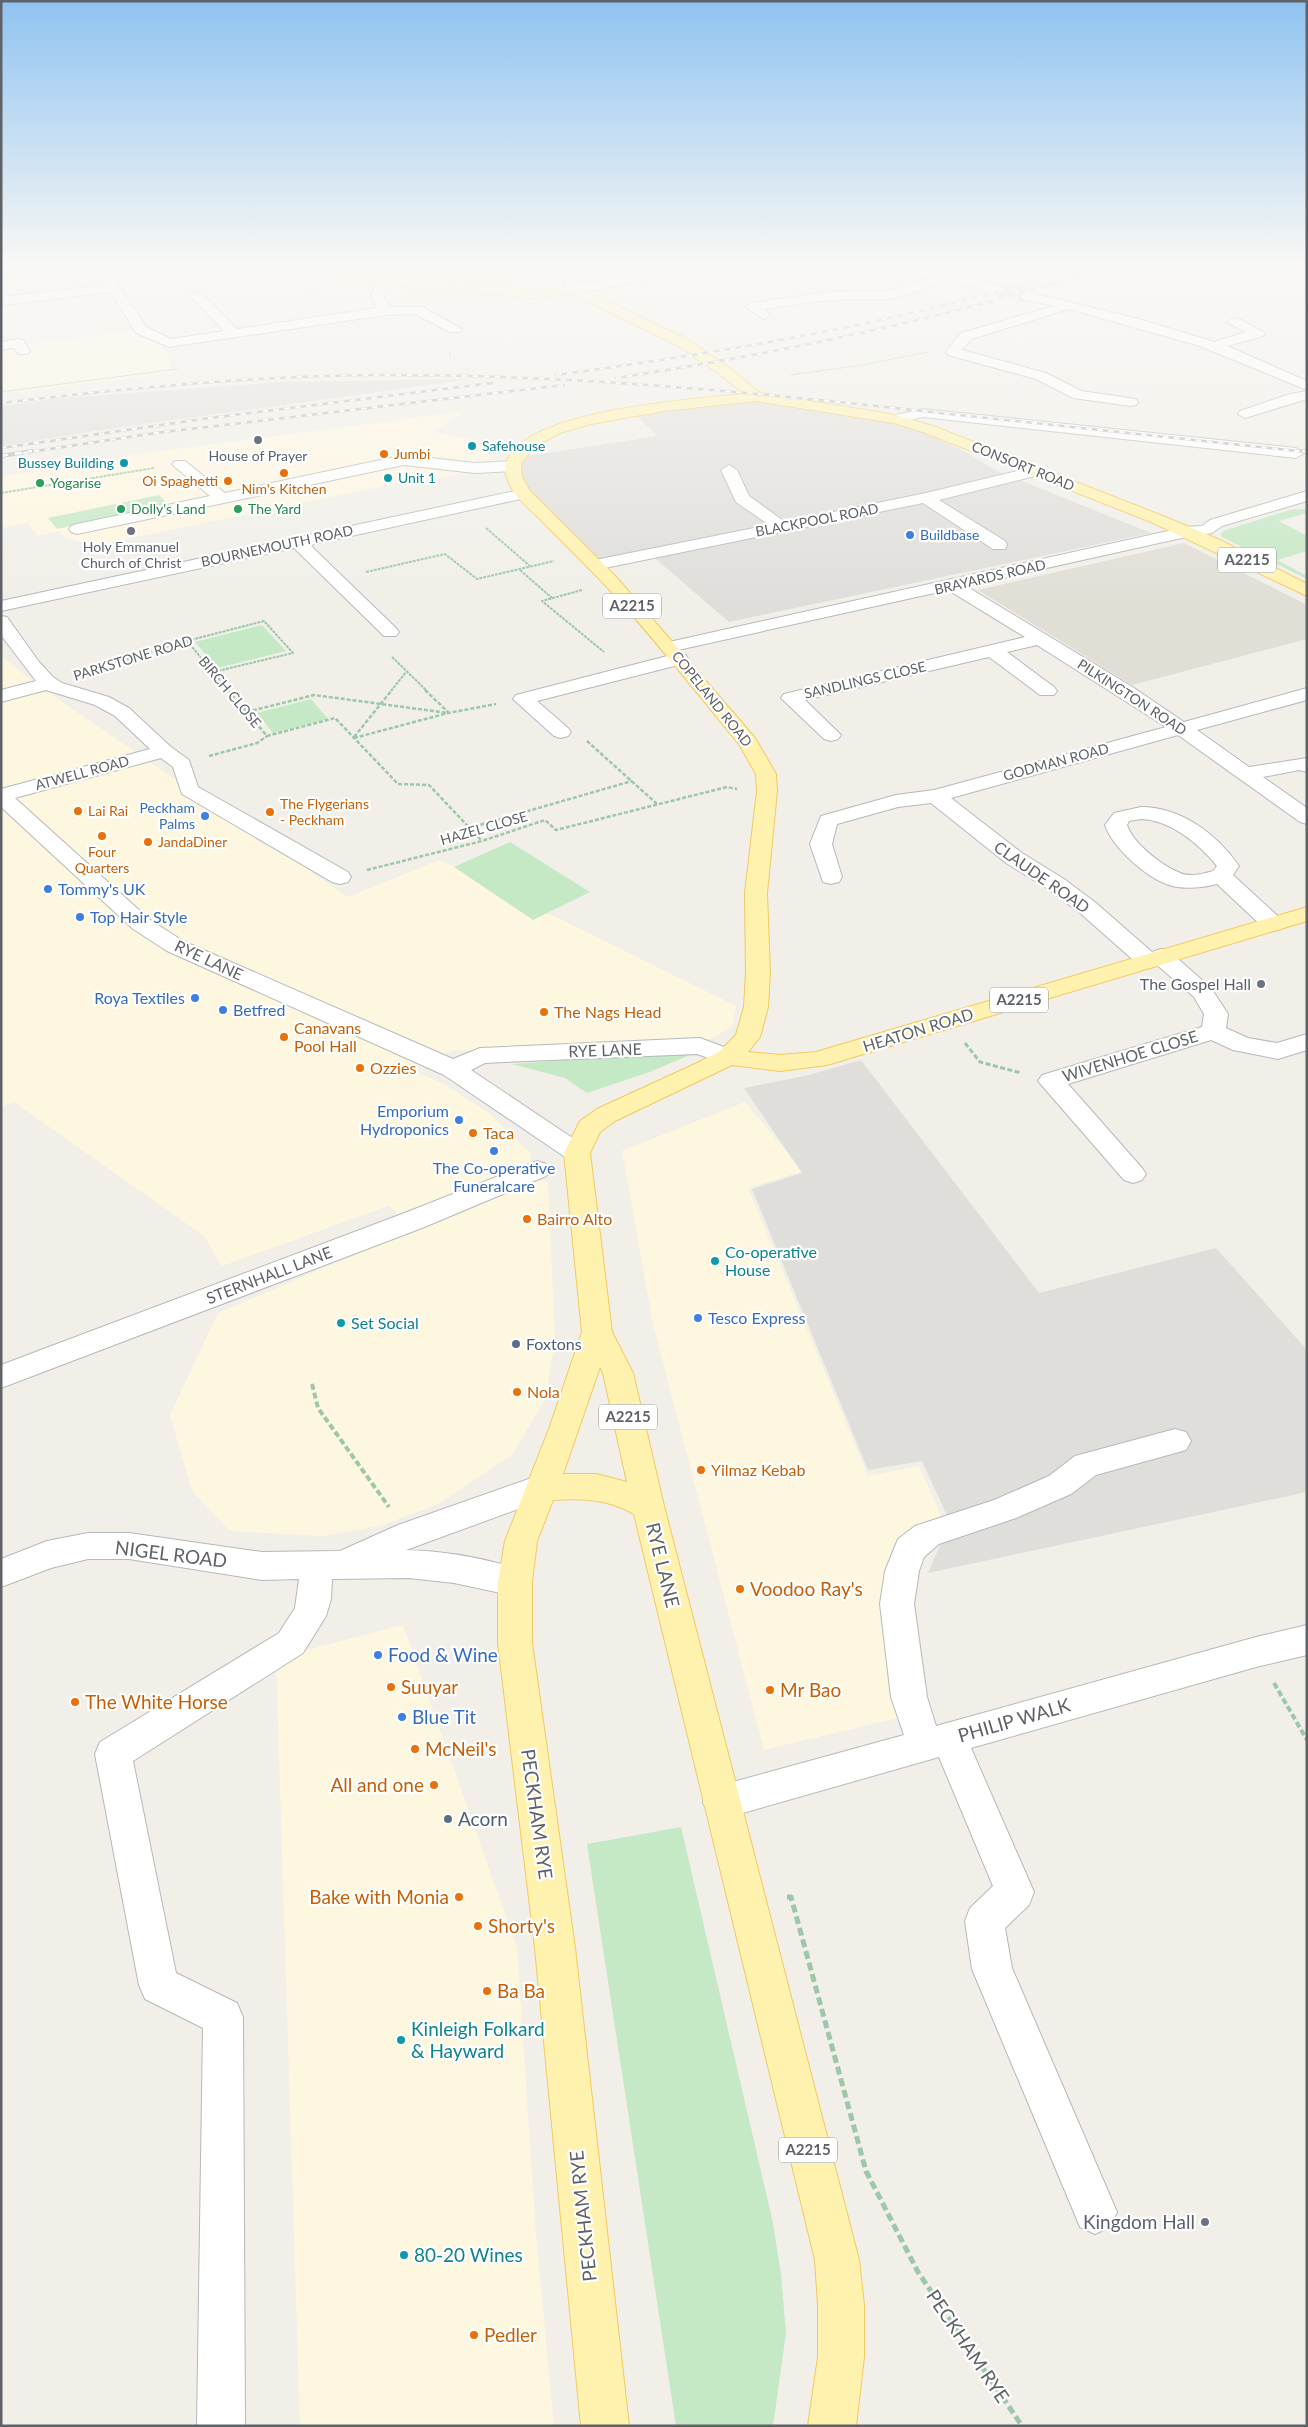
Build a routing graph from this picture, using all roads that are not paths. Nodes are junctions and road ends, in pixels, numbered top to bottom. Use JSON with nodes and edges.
{"nodes":[{"id":1,"x":728,"y":375,"type":"edge"},
{"id":2,"x":1038,"y":375,"type":"edge"},
{"id":3,"x":1287,"y":375,"type":"edge"},
{"id":4,"x":1307,"y":386,"type":"edge"},
{"id":5,"x":1307,"y":395,"type":"edge"},
{"id":6,"x":756,"y":397,"type":"junction"},
{"id":7,"x":1131,"y":402,"type":"dead end"},
{"id":8,"x":1245,"y":414,"type":"dead end"},
{"id":9,"x":896,"y":419,"type":"junction"},
{"id":10,"x":1296,"y":453,"type":"dead end"},
{"id":11,"x":180,"y":464,"type":"road end"},
{"id":12,"x":513,"y":466,"type":"junction"},
{"id":13,"x":729,"y":470,"type":"dead end"},
{"id":14,"x":1038,"y":472,"type":"junction"},
{"id":15,"x":524,"y":494,"type":"junction"},
{"id":16,"x":1307,"y":496,"type":"edge"},
{"id":17,"x":222,"y":498,"type":"junction"},
{"id":18,"x":926,"y":498,"type":"junction"},
{"id":19,"x":781,"y":526,"type":"junction"},
{"id":20,"x":77,"y":529,"type":"dead end"},
{"id":21,"x":1186,"y":532,"type":"junction"},
{"id":22,"x":297,"y":542,"type":"junction"},
{"id":23,"x":999,"y":545,"type":"dead end"},
{"id":24,"x":589,"y":560,"type":"junction"},
{"id":25,"x":952,"y":585,"type":"junction"},
{"id":26,"x":1307,"y":590,"type":"edge"},
{"id":27,"x":1,"y":606,"type":"edge"},
{"id":28,"x":1,"y":621,"type":"edge"},
{"id":29,"x":390,"y":632,"type":"dead end"},
{"id":30,"x":1040,"y":640,"type":"junction"},
{"id":31,"x":992,"y":651,"type":"junction"},
{"id":32,"x":674,"y":653,"type":"junction"},
{"id":33,"x":49,"y":683,"type":"junction"},
{"id":34,"x":1047,"y":691,"type":"dead end"},
{"id":35,"x":1307,"y":694,"type":"edge"},
{"id":36,"x":1,"y":696,"type":"edge"},
{"id":37,"x":1181,"y":728,"type":"junction"},
{"id":38,"x":561,"y":732,"type":"road end"},
{"id":39,"x":831,"y":735,"type":"dead end"},
{"id":40,"x":164,"y":751,"type":"junction"},
{"id":41,"x":1307,"y":766,"type":"edge"},
{"id":42,"x":1246,"y":774,"type":"junction"},
{"id":43,"x":1,"y":795,"type":"edge"},
{"id":44,"x":935,"y":796,"type":"junction"},
{"id":45,"x":1307,"y":818,"type":"edge"},
{"id":46,"x":1221,"y":876,"type":"junction"},
{"id":47,"x":340,"y":877,"type":"road end"},
{"id":48,"x":831,"y":877,"type":"dead end"},
{"id":49,"x":1307,"y":914,"type":"edge"},
{"id":50,"x":1273,"y":924,"type":"junction"},
{"id":51,"x":1154,"y":958,"type":"junction"},
{"id":52,"x":1213,"y":1031,"type":"junction"},
{"id":53,"x":1307,"y":1042,"type":"edge"},
{"id":54,"x":728,"y":1057,"type":"junction"},
{"id":55,"x":453,"y":1069,"type":"junction"},
{"id":56,"x":577,"y":1154,"type":"junction"},
{"id":57,"x":537,"y":1170,"type":"dead end"},
{"id":58,"x":1133,"y":1174,"type":"dead end"},
{"id":59,"x":597,"y":1332,"type":"junction"},
{"id":60,"x":1,"y":1377,"type":"edge"},
{"id":61,"x":1174,"y":1441,"type":"dead end"},
{"id":62,"x":540,"y":1488,"type":"junction"},
{"id":63,"x":648,"y":1506,"type":"junction"},
{"id":64,"x":330,"y":1565,"type":"junction"},
{"id":65,"x":1,"y":1573,"type":"edge"},
{"id":66,"x":515,"y":1582,"type":"junction"},
{"id":67,"x":1307,"y":1640,"type":"edge"},
{"id":68,"x":937,"y":1742,"type":"junction"},
{"id":69,"x":722,"y":1802,"type":"junction"},
{"id":70,"x":1095,"y":2212,"type":"dead end"},
{"id":71,"x":221,"y":2426,"type":"edge"},
{"id":72,"x":605,"y":2426,"type":"edge"},
{"id":73,"x":832,"y":2426,"type":"edge"}],
"edges":[{"from":1,"to":6,"type":"main road","name":"CONSORT ROAD","number":"A2215"},
{"from":2,"to":7,"type":"street"},
{"from":3,"to":4,"type":"street"},
{"from":5,"to":8,"type":"street"},
{"from":6,"to":9,"type":"main road","name":"CONSORT ROAD","number":"A2215"},
{"from":6,"to":12,"type":"main road","number":"A2215"},
{"from":9,"to":10,"type":"street"},
{"from":9,"to":14,"type":"main road","name":"CONSORT ROAD","number":"A2215"},
{"from":11,"to":17,"type":"street"},
{"from":12,"to":15,"type":"main road","name":"COPELAND ROAD","number":"A2215"},
{"from":12,"to":17,"type":"street"},
{"from":13,"to":19,"type":"street"},
{"from":14,"to":18,"type":"street","name":"BLACKPOOL ROAD"},
{"from":14,"to":21,"type":"main road","name":"CONSORT ROAD","number":"A2215"},
{"from":15,"to":22,"type":"street","name":"BOURNEMOUTH ROAD"},
{"from":15,"to":24,"type":"main road","name":"COPELAND ROAD","number":"A2215"},
{"from":16,"to":21,"type":"street","name":"BRAYARDS ROAD"},
{"from":17,"to":20,"type":"street"},
{"from":18,"to":19,"type":"street","name":"BLACKPOOL ROAD"},
{"from":18,"to":23,"type":"street"},
{"from":19,"to":24,"type":"street","name":"BLACKPOOL ROAD"},
{"from":21,"to":25,"type":"street","name":"BRAYARDS ROAD"},
{"from":21,"to":26,"type":"main road","name":"CONSORT ROAD","number":"A2215"},
{"from":22,"to":27,"type":"street","name":"BOURNEMOUTH ROAD"},
{"from":22,"to":29,"type":"street"},
{"from":24,"to":32,"type":"main road","name":"COPELAND ROAD","number":"A2215"},
{"from":25,"to":30,"type":"street","name":"PILKINGTON ROAD"},
{"from":25,"to":32,"type":"street","name":"BRAYARDS ROAD"},
{"from":28,"to":33,"type":"street"},
{"from":30,"to":31,"type":"street","name":"SANDLINGS CLOSE"},
{"from":30,"to":37,"type":"street","name":"PILKINGTON ROAD"},
{"from":31,"to":34,"type":"street"},
{"from":31,"to":39,"type":"street","name":"SANDLINGS CLOSE"},
{"from":32,"to":38,"type":"street"},
{"from":32,"to":54,"type":"main road","name":"COPELAND ROAD","number":"A2215"},
{"from":33,"to":36,"type":"street"},
{"from":33,"to":40,"type":"street"},
{"from":35,"to":37,"type":"street","name":"GODMAN ROAD"},
{"from":37,"to":42,"type":"street","name":"PILKINGTON ROAD"},
{"from":37,"to":44,"type":"street","name":"GODMAN ROAD"},
{"from":40,"to":43,"type":"street","name":"ATWELL ROAD"},
{"from":40,"to":47,"type":"street"},
{"from":41,"to":42,"type":"street"},
{"from":42,"to":45,"type":"street","name":"PILKINGTON ROAD"},
{"from":43,"to":55,"type":"street","name":"RYE LANE"},
{"from":44,"to":48,"type":"street","name":"GODMAN ROAD"},
{"from":44,"to":51,"type":"street","name":"CLAUDE ROAD"},
{"from":46,"to":46,"type":"street"},
{"from":46,"to":50,"type":"street"},
{"from":49,"to":50,"type":"main road","name":"HEATON ROAD","number":"A2215"},
{"from":50,"to":51,"type":"main road","name":"HEATON ROAD","number":"A2215"},
{"from":51,"to":52,"type":"street","name":"WIVENHOE CLOSE"},
{"from":51,"to":54,"type":"main road","name":"HEATON ROAD","number":"A2215"},
{"from":52,"to":53,"type":"street","name":"WIVENHOE CLOSE"},
{"from":52,"to":58,"type":"street","name":"WIVENHOE CLOSE"},
{"from":54,"to":55,"type":"street","name":"RYE LANE"},
{"from":54,"to":56,"type":"main road","name":"COPELAND ROAD","number":"A2215"},
{"from":55,"to":56,"type":"street","name":"RYE LANE"},
{"from":56,"to":59,"type":"main road","name":"RYE LANE","number":"A2215"},
{"from":57,"to":60,"type":"street","name":"STERNHALL LANE"},
{"from":59,"to":62,"type":"main road","name":"RYE LANE","number":"A2215"},
{"from":59,"to":63,"type":"main road","name":"RYE LANE","number":"A2215"},
{"from":61,"to":68,"type":"street"},
{"from":62,"to":63,"type":"main road"},
{"from":62,"to":64,"type":"street"},
{"from":62,"to":66,"type":"main road","name":"RYE LANE","number":"A2215"},
{"from":63,"to":69,"type":"main road","name":"RYE LANE","number":"A2215"},
{"from":64,"to":65,"type":"street","name":"NIGEL ROAD"},
{"from":64,"to":66,"type":"street"},
{"from":64,"to":71,"type":"street"},
{"from":66,"to":72,"type":"main road","name":"PECKHAM RYE","number":"A2215"},
{"from":67,"to":68,"type":"street","name":"PHILIP WALK"},
{"from":68,"to":69,"type":"street","name":"PHILIP WALK"},
{"from":68,"to":70,"type":"street"},
{"from":69,"to":73,"type":"main road","number":"A2215"}]}
